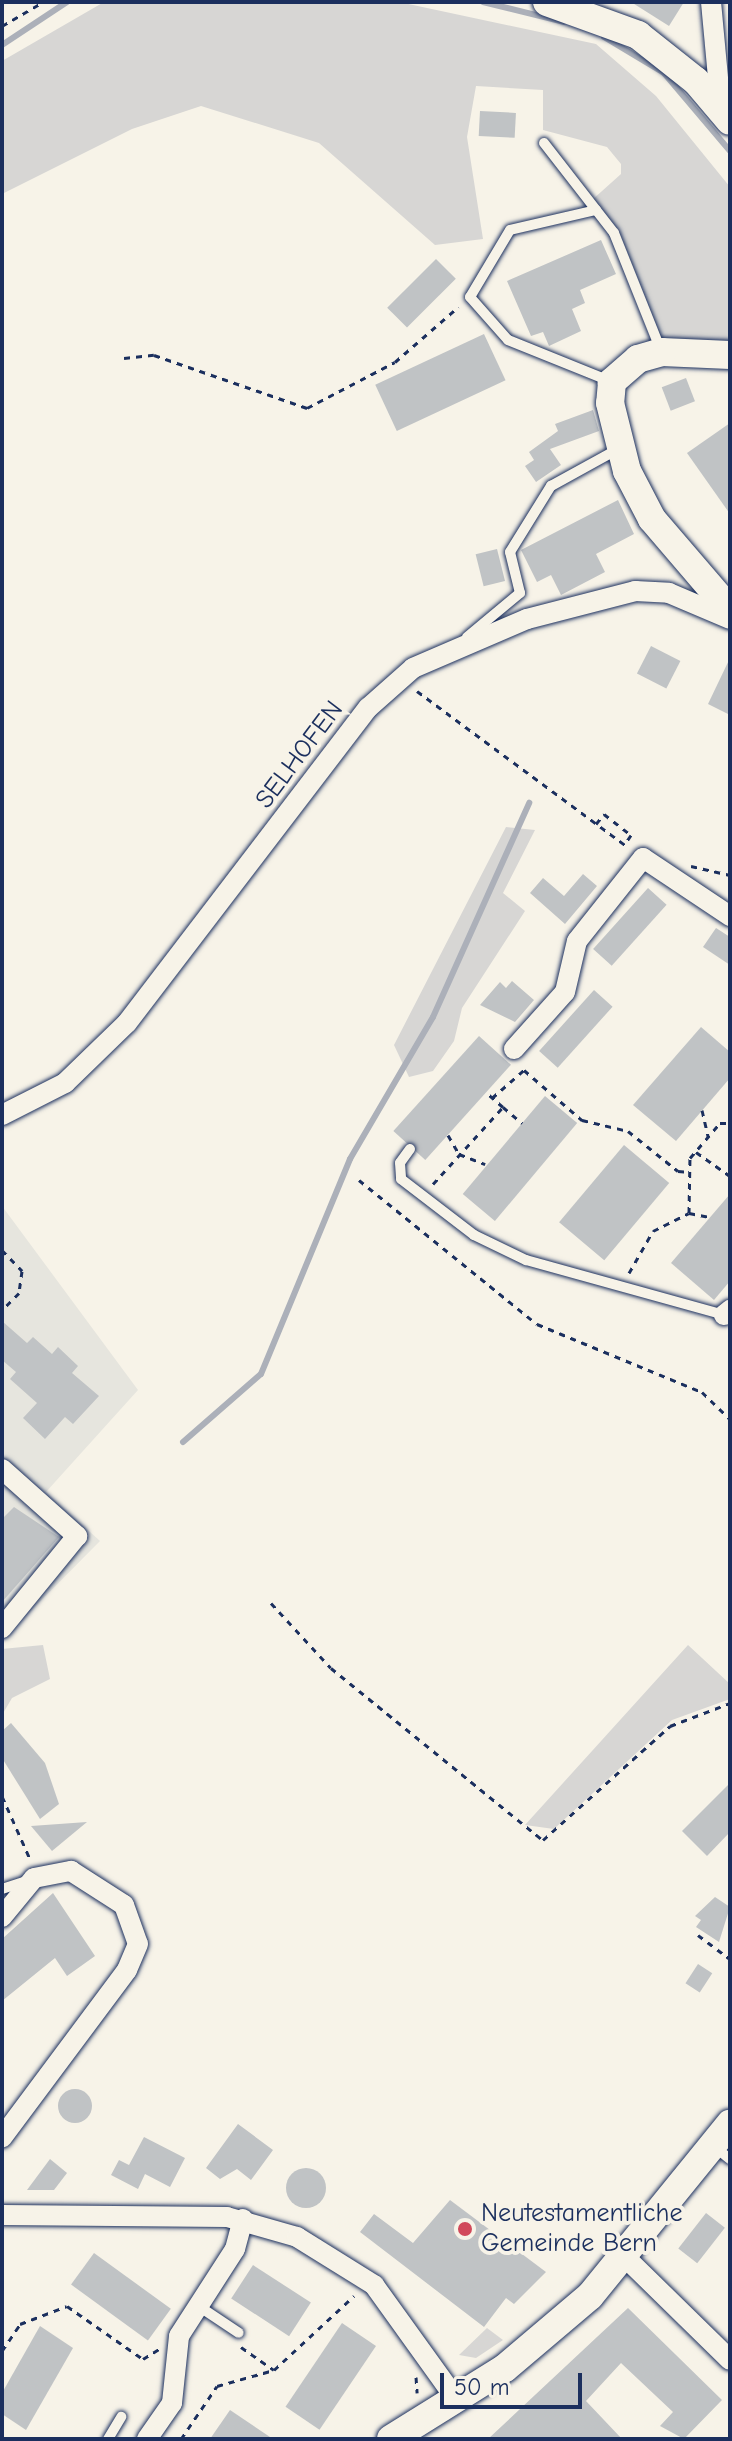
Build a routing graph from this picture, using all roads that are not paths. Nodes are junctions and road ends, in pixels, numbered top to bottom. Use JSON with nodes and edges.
{"nodes":[{"id":1,"x":547,"y":2,"type":"edge"},
{"id":2,"x":711,"y":2,"type":"edge"},
{"id":3,"x":726,"y":115,"type":"edge"},
{"id":4,"x":544,"y":143,"type":"dead end"},
{"id":5,"x":596,"y":210,"type":"junction"},
{"id":6,"x":662,"y":352,"type":"junction"},
{"id":7,"x":730,"y":355,"type":"edge"},
{"id":8,"x":612,"y":382,"type":"junction"},
{"id":9,"x":620,"y":448,"type":"junction"},
{"id":10,"x":730,"y":610,"type":"edge"},
{"id":11,"x":730,"y":619,"type":"edge"},
{"id":12,"x":459,"y":644,"type":"junction"},
{"id":13,"x":730,"y":916,"type":"edge"},
{"id":14,"x":514,"y":1049,"type":"dead end"},
{"id":15,"x":2,"y":1115,"type":"edge"},
{"id":16,"x":410,"y":1149,"type":"dead end"},
{"id":17,"x":727,"y":1313,"type":"edge"},
{"id":18,"x":2,"y":1469,"type":"edge"},
{"id":19,"x":2,"y":1628,"type":"edge"},
{"id":20,"x":33,"y":1879,"type":"junction"},
{"id":21,"x":2,"y":1889,"type":"edge"},
{"id":22,"x":2,"y":1917,"type":"edge"},
{"id":23,"x":2,"y":2138,"type":"edge"},
{"id":24,"x":725,"y":2143,"type":"edge"},
{"id":25,"x":2,"y":2215,"type":"edge"},
{"id":26,"x":243,"y":2219,"type":"junction"},
{"id":27,"x":627,"y":2259,"type":"junction"},
{"id":28,"x":197,"y":2305,"type":"junction"},
{"id":29,"x":239,"y":2333,"type":"dead end"},
{"id":30,"x":730,"y":2360,"type":"edge"},
{"id":31,"x":456,"y":2399,"type":"junction"},
{"id":32,"x":121,"y":2417,"type":"dead end"},
{"id":33,"x":407,"y":2429,"type":"edge"},
{"id":34,"x":108,"y":2439,"type":"edge"},
{"id":35,"x":147,"y":2439,"type":"edge"}],
"edges":[{"from":1,"to":3,"type":"street"},
{"from":2,"to":3,"type":"street"},
{"from":4,"to":5,"type":"lane"},
{"from":5,"to":6,"type":"lane"},
{"from":5,"to":8,"type":"lane"},
{"from":6,"to":7,"type":"street"},
{"from":6,"to":8,"type":"street"},
{"from":8,"to":9,"type":"street"},
{"from":9,"to":10,"type":"street"},
{"from":9,"to":12,"type":"lane"},
{"from":11,"to":12,"type":"street","name":"SELHOFEN"},
{"from":12,"to":15,"type":"street","name":"SELHOFEN"},
{"from":13,"to":14,"type":"street"},
{"from":16,"to":17,"type":"lane"},
{"from":18,"to":19,"type":"street"},
{"from":20,"to":21,"type":"lane"},
{"from":20,"to":22,"type":"street"},
{"from":20,"to":23,"type":"street"},
{"from":24,"to":27,"type":"street"},
{"from":25,"to":26,"type":"street"},
{"from":26,"to":28,"type":"street"},
{"from":26,"to":31,"type":"street"},
{"from":27,"to":30,"type":"street"},
{"from":27,"to":31,"type":"street"},
{"from":28,"to":29,"type":"lane"},
{"from":28,"to":35,"type":"street"},
{"from":31,"to":33,"type":"street"},
{"from":32,"to":34,"type":"lane"}]}
